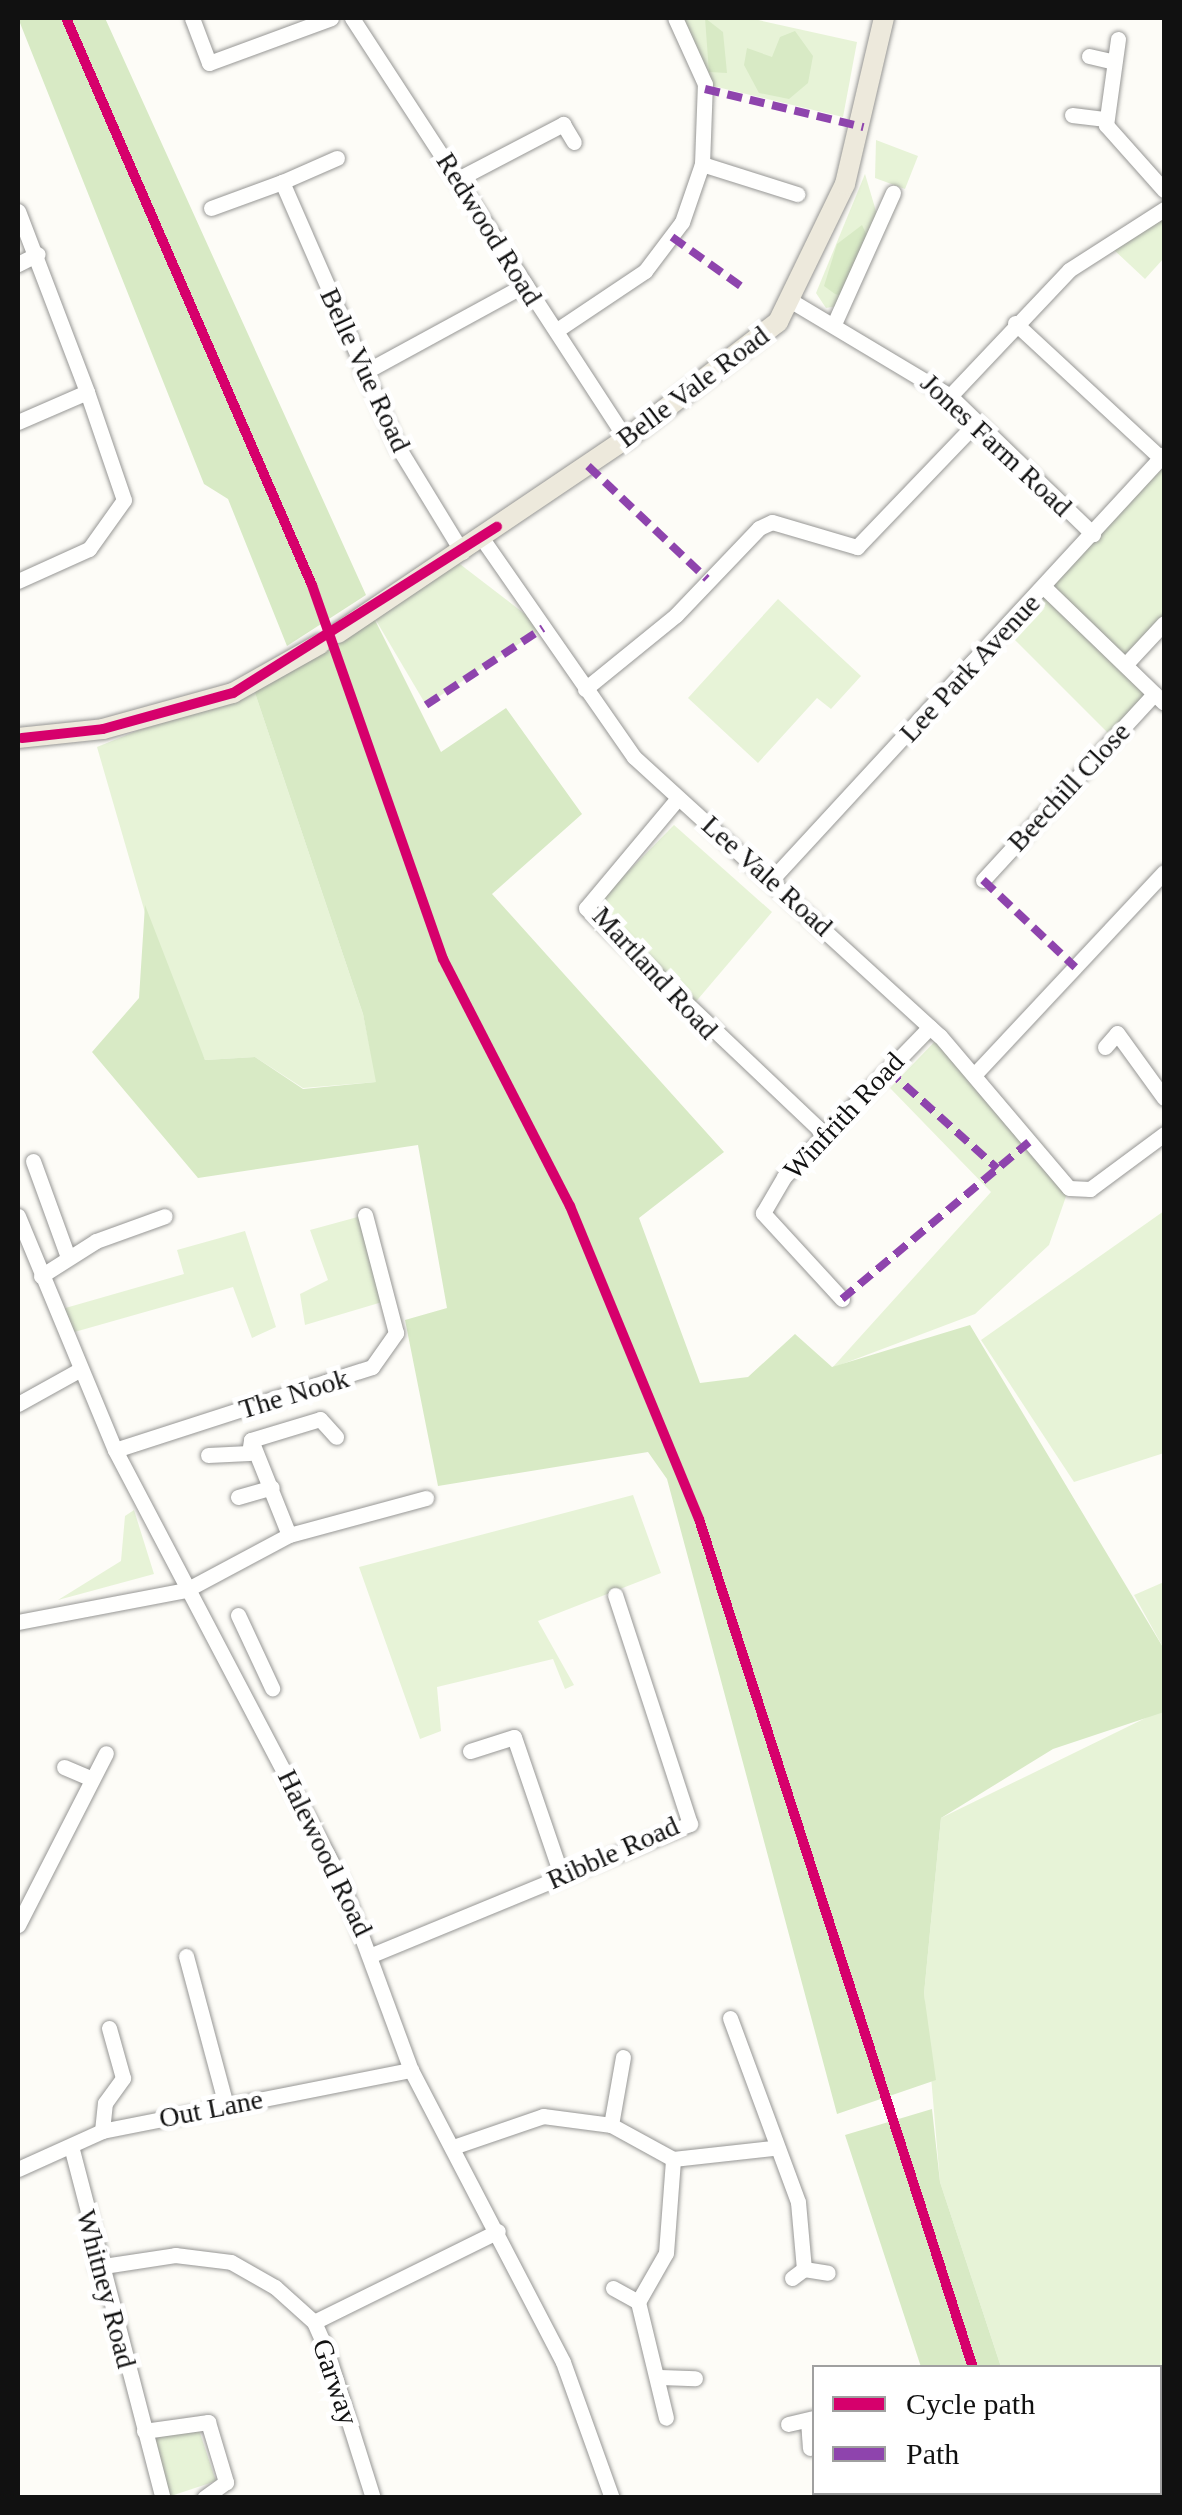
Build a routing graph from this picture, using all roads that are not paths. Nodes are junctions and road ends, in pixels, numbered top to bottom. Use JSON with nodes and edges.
{"nodes":[{"id":1,"x":192,"y":18,"type":"edge"},
{"id":2,"x":331,"y":18,"type":"edge"},
{"id":3,"x":352,"y":18,"type":"edge"},
{"id":4,"x":676,"y":18,"type":"edge"},
{"id":5,"x":884,"y":18,"type":"edge"},
{"id":6,"x":1118,"y":39,"type":"dead end"},
{"id":7,"x":1089,"y":56,"type":"dead end"},
{"id":8,"x":1114,"y":62,"type":"junction"},
{"id":9,"x":1072,"y":116,"type":"dead end"},
{"id":10,"x":1104,"y":119,"type":"junction"},
{"id":11,"x":574,"y":142,"type":"dead end"},
{"id":12,"x":337,"y":158,"type":"dead end"},
{"id":13,"x":702,"y":164,"type":"junction"},
{"id":14,"x":458,"y":179,"type":"junction"},
{"id":15,"x":282,"y":182,"type":"junction"},
{"id":16,"x":1164,"y":190,"type":"edge"},
{"id":17,"x":894,"y":193,"type":"dead end"},
{"id":18,"x":798,"y":194,"type":"dead end"},
{"id":19,"x":211,"y":208,"type":"dead end"},
{"id":20,"x":1164,"y":209,"type":"edge"},
{"id":21,"x":18,"y":211,"type":"edge"},
{"id":22,"x":38,"y":254,"type":"junction"},
{"id":23,"x":18,"y":264,"type":"edge"},
{"id":24,"x":521,"y":287,"type":"junction"},
{"id":25,"x":792,"y":302,"type":"junction"},
{"id":26,"x":1016,"y":323,"type":"junction"},
{"id":27,"x":834,"y":324,"type":"junction"},
{"id":28,"x":557,"y":330,"type":"junction"},
{"id":29,"x":363,"y":373,"type":"junction"},
{"id":30,"x":87,"y":392,"type":"junction"},
{"id":31,"x":950,"y":396,"type":"junction"},
{"id":32,"x":18,"y":422,"type":"edge"},
{"id":33,"x":974,"y":425,"type":"junction"},
{"id":34,"x":626,"y":439,"type":"junction"},
{"id":35,"x":1163,"y":456,"type":"edge"},
{"id":36,"x":1093,"y":534,"type":"junction"},
{"id":37,"x":481,"y":537,"type":"junction"},
{"id":38,"x":462,"y":552,"type":"junction"},
{"id":39,"x":18,"y":582,"type":"edge"},
{"id":40,"x":1045,"y":588,"type":"junction"},
{"id":41,"x":1164,"y":623,"type":"edge"},
{"id":42,"x":1125,"y":665,"type":"junction"},
{"id":43,"x":585,"y":689,"type":"junction"},
{"id":44,"x":1159,"y":698,"type":"edge"},
{"id":45,"x":18,"y":738,"type":"edge"},
{"id":46,"x":678,"y":798,"type":"junction"},
{"id":47,"x":1164,"y":872,"type":"edge"},
{"id":48,"x":772,"y":879,"type":"junction"},
{"id":49,"x":983,"y":880,"type":"dead end"},
{"id":50,"x":1130,"y":1019,"type":"dead end"},
{"id":51,"x":930,"y":1027,"type":"junction"},
{"id":52,"x":1117,"y":1033,"type":"junction"},
{"id":53,"x":1104,"y":1047,"type":"dead end"},
{"id":54,"x":976,"y":1072,"type":"junction"},
{"id":55,"x":1164,"y":1098,"type":"edge"},
{"id":56,"x":824,"y":1134,"type":"junction"},
{"id":57,"x":1164,"y":1134,"type":"edge"},
{"id":58,"x":33,"y":1161,"type":"dead end"},
{"id":59,"x":365,"y":1215,"type":"dead end"},
{"id":60,"x":18,"y":1216,"type":"edge"},
{"id":61,"x":164,"y":1216,"type":"dead end"},
{"id":62,"x":68,"y":1257,"type":"junction"},
{"id":63,"x":26,"y":1258,"type":"edge"},
{"id":64,"x":41,"y":1276,"type":"junction"},
{"id":65,"x":842,"y":1299,"type":"dead end"},
{"id":66,"x":79,"y":1370,"type":"junction"},
{"id":67,"x":18,"y":1404,"type":"edge"},
{"id":68,"x":336,"y":1437,"type":"dead end"},
{"id":69,"x":251,"y":1440,"type":"junction"},
{"id":70,"x":115,"y":1450,"type":"junction"},
{"id":71,"x":208,"y":1455,"type":"dead end"},
{"id":72,"x":272,"y":1487,"type":"junction"},
{"id":73,"x":238,"y":1497,"type":"dead end"},
{"id":74,"x":426,"y":1498,"type":"dead end"},
{"id":75,"x":289,"y":1536,"type":"junction"},
{"id":76,"x":186,"y":1590,"type":"junction"},
{"id":77,"x":615,"y":1595,"type":"dead end"},
{"id":78,"x":238,"y":1616,"type":"dead end"},
{"id":79,"x":18,"y":1622,"type":"edge"},
{"id":80,"x":261,"y":1666,"type":"junction"},
{"id":81,"x":236,"y":1679,"type":"junction"},
{"id":82,"x":272,"y":1688,"type":"dead end"},
{"id":83,"x":470,"y":1751,"type":"dead end"},
{"id":84,"x":106,"y":1753,"type":"dead end"},
{"id":85,"x":64,"y":1767,"type":"dead end"},
{"id":86,"x":92,"y":1779,"type":"junction"},
{"id":87,"x":562,"y":1877,"type":"junction"},
{"id":88,"x":18,"y":1926,"type":"edge"},
{"id":89,"x":374,"y":1954,"type":"junction"},
{"id":90,"x":186,"y":1956,"type":"dead end"},
{"id":91,"x":730,"y":2018,"type":"dead end"},
{"id":92,"x":110,"y":2028,"type":"dead end"},
{"id":93,"x":623,"y":2057,"type":"dead end"},
{"id":94,"x":410,"y":2070,"type":"junction"},
{"id":95,"x":226,"y":2105,"type":"junction"},
{"id":96,"x":611,"y":2125,"type":"junction"},
{"id":97,"x":102,"y":2131,"type":"junction"},
{"id":98,"x":71,"y":2146,"type":"junction"},
{"id":99,"x":456,"y":2146,"type":"junction"},
{"id":100,"x":772,"y":2148,"type":"junction"},
{"id":101,"x":673,"y":2159,"type":"junction"},
{"id":102,"x":18,"y":2169,"type":"edge"},
{"id":103,"x":498,"y":2231,"type":"junction"},
{"id":104,"x":97,"y":2266,"type":"junction"},
{"id":105,"x":828,"y":2273,"type":"dead end"},
{"id":106,"x":613,"y":2288,"type":"dead end"},
{"id":107,"x":638,"y":2302,"type":"junction"},
{"id":108,"x":314,"y":2322,"type":"junction"},
{"id":109,"x":660,"y":2376,"type":"junction"},
{"id":110,"x":695,"y":2378,"type":"dead end"},
{"id":111,"x":666,"y":2418,"type":"dead end"},
{"id":112,"x":811,"y":2419,"type":"edge"},
{"id":113,"x":788,"y":2424,"type":"dead end"},
{"id":114,"x":144,"y":2431,"type":"junction"},
{"id":115,"x":810,"y":2448,"type":"dead end"},
{"id":116,"x":163,"y":2498,"type":"edge"},
{"id":117,"x":204,"y":2498,"type":"edge"},
{"id":118,"x":373,"y":2498,"type":"edge"},
{"id":119,"x":612,"y":2498,"type":"edge"}],
"edges":[{"from":1,"to":2,"type":"street"},
{"from":3,"to":14,"type":"street","name":"Redwood Road"},
{"from":4,"to":13,"type":"street"},
{"from":5,"to":25,"type":"main road","name":"Belle Vale Road"},
{"from":6,"to":8,"type":"street"},
{"from":7,"to":8,"type":"street"},
{"from":8,"to":10,"type":"street"},
{"from":9,"to":10,"type":"street"},
{"from":10,"to":16,"type":"street"},
{"from":11,"to":14,"type":"street"},
{"from":12,"to":15,"type":"street"},
{"from":13,"to":18,"type":"street"},
{"from":13,"to":28,"type":"street"},
{"from":14,"to":24,"type":"street","name":"Redwood Road"},
{"from":15,"to":19,"type":"street"},
{"from":15,"to":29,"type":"street","name":"Belle Vue Road"},
{"from":17,"to":27,"type":"street"},
{"from":20,"to":26,"type":"street"},
{"from":21,"to":22,"type":"street"},
{"from":22,"to":23,"type":"street"},
{"from":22,"to":30,"type":"street"},
{"from":24,"to":28,"type":"street","name":"Redwood Road"},
{"from":24,"to":29,"type":"street"},
{"from":25,"to":27,"type":"street","name":"Jones Farm Road"},
{"from":25,"to":34,"type":"main road","name":"Belle Vale Road"},
{"from":26,"to":31,"type":"street"},
{"from":26,"to":35,"type":"street"},
{"from":27,"to":31,"type":"street","name":"Jones Farm Road"},
{"from":28,"to":34,"type":"street","name":"Redwood Road"},
{"from":29,"to":38,"type":"street","name":"Belle Vue Road"},
{"from":30,"to":32,"type":"street"},
{"from":30,"to":39,"type":"street"},
{"from":31,"to":33,"type":"street","name":"Jones Farm Road"},
{"from":33,"to":36,"type":"street","name":"Jones Farm Road"},
{"from":33,"to":43,"type":"street"},
{"from":34,"to":37,"type":"main road","name":"Belle Vale Road"},
{"from":35,"to":36,"type":"street","name":"Lee Park Avenue"},
{"from":36,"to":40,"type":"street","name":"Lee Park Avenue"},
{"from":37,"to":38,"type":"main road","name":"Belle Vale Road"},
{"from":37,"to":43,"type":"street","name":"Lee Vale Road"},
{"from":38,"to":45,"type":"main road","name":"Belle Vale Road"},
{"from":40,"to":42,"type":"street"},
{"from":40,"to":48,"type":"street","name":"Lee Park Avenue"},
{"from":41,"to":42,"type":"street"},
{"from":42,"to":44,"type":"street"},
{"from":43,"to":46,"type":"street","name":"Lee Vale Road"},
{"from":44,"to":49,"type":"street","name":"Beechill Close"},
{"from":46,"to":48,"type":"street","name":"Lee Vale Road"},
{"from":46,"to":56,"type":"street","name":"Martland Road"},
{"from":47,"to":54,"type":"street"},
{"from":48,"to":51,"type":"street","name":"Lee Vale Road"},
{"from":50,"to":52,"type":"street"},
{"from":51,"to":54,"type":"street","name":"Lee Vale Road"},
{"from":51,"to":56,"type":"street","name":"Winfrith Road"},
{"from":52,"to":53,"type":"street"},
{"from":52,"to":55,"type":"street"},
{"from":54,"to":57,"type":"street","name":"Lee Vale Road"},
{"from":56,"to":65,"type":"street","name":"Winfrith Road"},
{"from":58,"to":62,"type":"street"},
{"from":59,"to":70,"type":"street","name":"The Nook"},
{"from":60,"to":63,"type":"street","name":"Halewood Road"},
{"from":61,"to":62,"type":"street"},
{"from":62,"to":64,"type":"street"},
{"from":63,"to":64,"type":"street","name":"Halewood Road"},
{"from":64,"to":66,"type":"street","name":"Halewood Road"},
{"from":66,"to":67,"type":"street"},
{"from":66,"to":70,"type":"street","name":"Halewood Road"},
{"from":68,"to":69,"type":"street"},
{"from":69,"to":71,"type":"street"},
{"from":69,"to":72,"type":"street"},
{"from":70,"to":76,"type":"street","name":"Halewood Road"},
{"from":72,"to":73,"type":"street"},
{"from":72,"to":75,"type":"street"},
{"from":74,"to":75,"type":"street"},
{"from":75,"to":76,"type":"street"},
{"from":76,"to":79,"type":"street"},
{"from":76,"to":81,"type":"street","name":"Halewood Road"},
{"from":77,"to":87,"type":"street","name":"Ribble Road"},
{"from":78,"to":80,"type":"street"},
{"from":80,"to":81,"type":"street"},
{"from":80,"to":82,"type":"street"},
{"from":81,"to":89,"type":"street","name":"Halewood Road"},
{"from":83,"to":87,"type":"street"},
{"from":84,"to":86,"type":"street"},
{"from":85,"to":86,"type":"street"},
{"from":86,"to":88,"type":"street"},
{"from":87,"to":89,"type":"street","name":"Ribble Road"},
{"from":89,"to":94,"type":"street","name":"Halewood Road"},
{"from":90,"to":95,"type":"street"},
{"from":91,"to":100,"type":"street"},
{"from":92,"to":97,"type":"street"},
{"from":93,"to":96,"type":"street"},
{"from":94,"to":95,"type":"street","name":"Out Lane"},
{"from":94,"to":99,"type":"street","name":"Halewood Road"},
{"from":95,"to":97,"type":"street","name":"Out Lane"},
{"from":96,"to":99,"type":"street"},
{"from":96,"to":101,"type":"street"},
{"from":97,"to":98,"type":"street","name":"Out Lane"},
{"from":98,"to":102,"type":"street","name":"Out Lane"},
{"from":98,"to":104,"type":"street","name":"Whitney Road"},
{"from":99,"to":103,"type":"street","name":"Halewood Road"},
{"from":100,"to":101,"type":"street"},
{"from":100,"to":105,"type":"street"},
{"from":101,"to":107,"type":"street"},
{"from":103,"to":108,"type":"street"},
{"from":103,"to":119,"type":"street","name":"Halewood Road"},
{"from":104,"to":108,"type":"street","name":"Garway"},
{"from":104,"to":114,"type":"street","name":"Whitney Road"},
{"from":106,"to":107,"type":"street"},
{"from":107,"to":109,"type":"street"},
{"from":108,"to":118,"type":"street","name":"Garway"},
{"from":109,"to":110,"type":"street"},
{"from":109,"to":111,"type":"street"},
{"from":112,"to":113,"type":"street"},
{"from":112,"to":115,"type":"street"},
{"from":114,"to":116,"type":"street","name":"Whitney Road"},
{"from":114,"to":117,"type":"street"}]}
